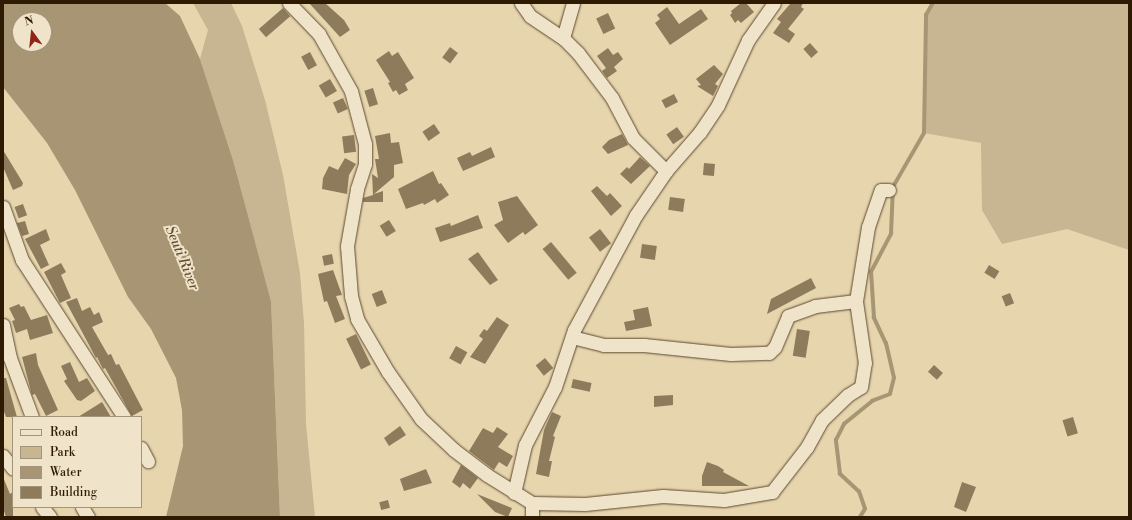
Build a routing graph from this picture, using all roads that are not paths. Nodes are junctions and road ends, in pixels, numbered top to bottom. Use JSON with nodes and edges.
{"nodes":[{"id":1,"x":289,"y":3,"type":"edge"},
{"id":2,"x":520,"y":3,"type":"edge"},
{"id":3,"x":573,"y":3,"type":"edge"},
{"id":4,"x":774,"y":3,"type":"edge"},
{"id":5,"x":563,"y":38,"type":"junction"},
{"id":6,"x":666,"y":171,"type":"junction"},
{"id":7,"x":889,"y":190,"type":"dead end"},
{"id":8,"x":3,"y":207,"type":"edge"},
{"id":9,"x":856,"y":301,"type":"junction"},
{"id":10,"x":3,"y":325,"type":"edge"},
{"id":11,"x":572,"y":337,"type":"junction"},
{"id":12,"x":32,"y":416,"type":"edge"},
{"id":13,"x":120,"y":416,"type":"edge"},
{"id":14,"x":142,"y":450,"type":"edge"},
{"id":15,"x":3,"y":456,"type":"edge"},
{"id":16,"x":148,"y":461,"type":"dead end"},
{"id":17,"x":12,"y":468,"type":"edge"},
{"id":18,"x":514,"y":493,"type":"junction"},
{"id":19,"x":532,"y":503,"type":"junction"},
{"id":20,"x":43,"y":508,"type":"edge"},
{"id":21,"x":83,"y":508,"type":"edge"},
{"id":22,"x":50,"y":517,"type":"edge"},
{"id":23,"x":88,"y":517,"type":"edge"},
{"id":24,"x":532,"y":517,"type":"edge"}],
"edges":[{"from":1,"to":18,"type":"street"},
{"from":2,"to":5,"type":"street"},
{"from":3,"to":5,"type":"street"},
{"from":4,"to":6,"type":"street"},
{"from":5,"to":6,"type":"street"},
{"from":6,"to":11,"type":"street"},
{"from":7,"to":9,"type":"street"},
{"from":8,"to":13,"type":"street"},
{"from":9,"to":11,"type":"street"},
{"from":9,"to":19,"type":"street"},
{"from":10,"to":12,"type":"street"},
{"from":11,"to":18,"type":"street"},
{"from":14,"to":16,"type":"street"},
{"from":15,"to":17,"type":"street"},
{"from":18,"to":19,"type":"street"},
{"from":19,"to":24,"type":"street"},
{"from":20,"to":22,"type":"street"},
{"from":21,"to":23,"type":"street"}]}
